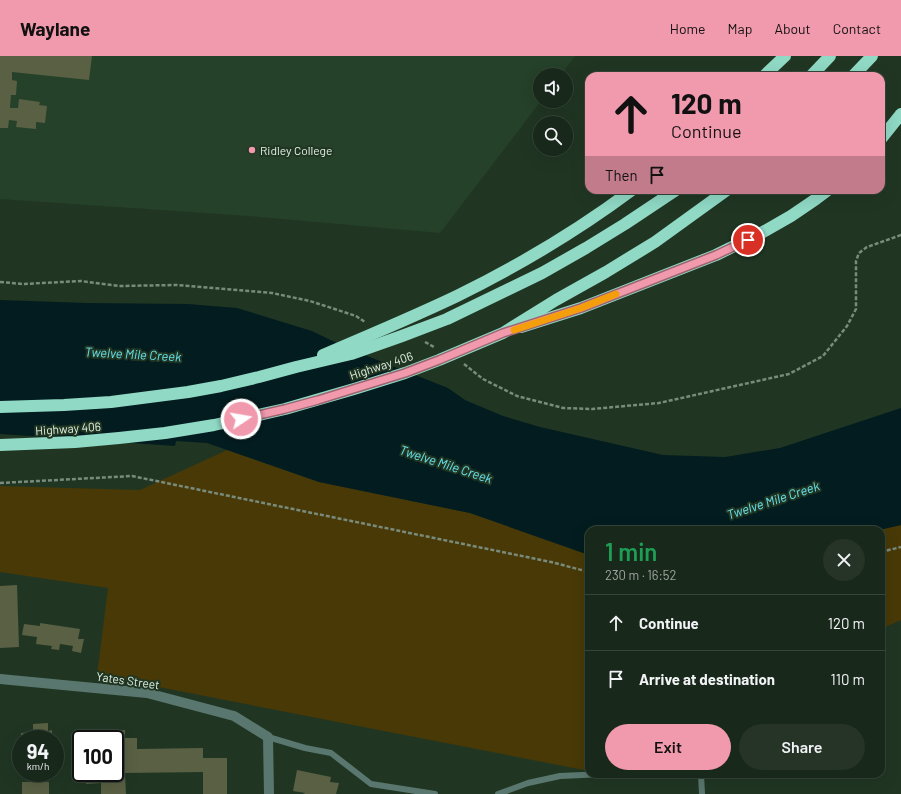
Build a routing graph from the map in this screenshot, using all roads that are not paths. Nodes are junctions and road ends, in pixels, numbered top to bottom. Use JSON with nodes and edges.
{"nodes":[{"id":1,"x":785,"y":56,"type":"edge"},
{"id":2,"x":830,"y":56,"type":"edge"},
{"id":3,"x":872,"y":56,"type":"edge"},
{"id":4,"x":768,"y":72,"type":"edge"},
{"id":5,"x":815,"y":72,"type":"edge"},
{"id":6,"x":857,"y":72,"type":"edge"},
{"id":7,"x":901,"y":114,"type":"edge"},
{"id":8,"x":901,"y":124,"type":"edge"},
{"id":9,"x":885,"y":134,"type":"edge"},
{"id":10,"x":885,"y":138,"type":"edge"},
{"id":11,"x":626,"y":194,"type":"edge"},
{"id":12,"x":670,"y":194,"type":"edge"},
{"id":13,"x":721,"y":194,"type":"edge"},
{"id":14,"x":822,"y":194,"type":"edge"},
{"id":15,"x":503,"y":333,"type":"junction"},
{"id":16,"x":296,"y":367,"type":"junction"},
{"id":17,"x":0,"y":407,"type":"edge"},
{"id":18,"x":0,"y":445,"type":"edge"},
{"id":19,"x":0,"y":678,"type":"edge"},
{"id":20,"x":268,"y":738,"type":"junction"},
{"id":21,"x":585,"y":775,"type":"edge"},
{"id":22,"x":701,"y":778,"type":"edge"},
{"id":23,"x":269,"y":794,"type":"edge"},
{"id":24,"x":434,"y":794,"type":"edge"},
{"id":25,"x":498,"y":794,"type":"edge"},
{"id":26,"x":702,"y":794,"type":"edge"}],
"edges":[{"from":1,"to":4,"type":"highway"},
{"from":2,"to":5,"type":"highway"},
{"from":3,"to":6,"type":"highway"},
{"from":7,"to":9,"type":"highway"},
{"from":8,"to":10,"type":"highway"},
{"from":11,"to":16,"type":"highway"},
{"from":12,"to":16,"type":"highway","name":"Highway 406"},
{"from":13,"to":15,"type":"highway","name":"Highway 406"},
{"from":14,"to":15,"type":"highway"},
{"from":15,"to":18,"type":"highway","name":"Highway 406"},
{"from":16,"to":17,"type":"highway","name":"Highway 406"},
{"from":19,"to":20,"type":"street","name":"Yates Street"},
{"from":20,"to":23,"type":"street"},
{"from":20,"to":24,"type":"lane"},
{"from":21,"to":25,"type":"lane"},
{"from":22,"to":26,"type":"lane"}]}
